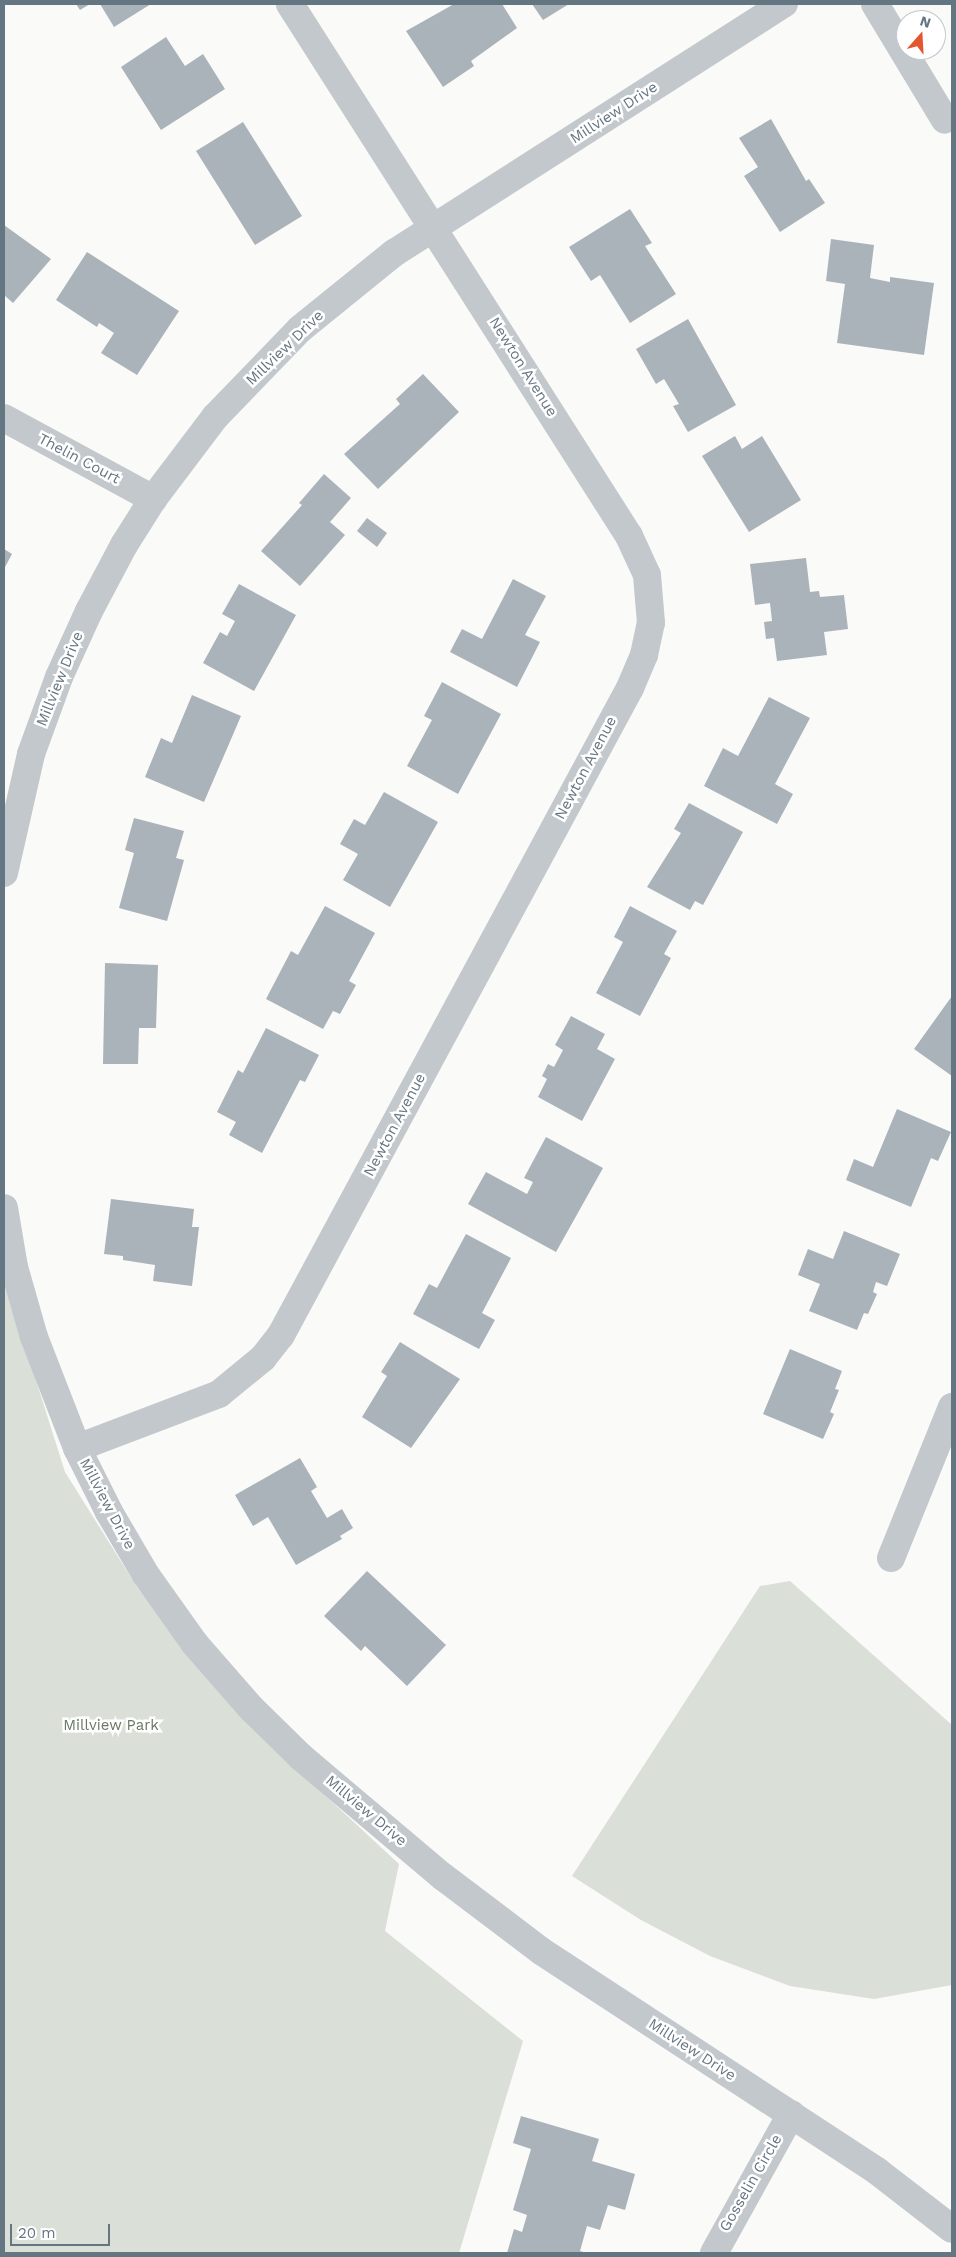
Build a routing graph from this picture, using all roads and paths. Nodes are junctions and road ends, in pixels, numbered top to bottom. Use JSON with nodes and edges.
{"nodes":[{"id":1,"x":290,"y":4,"type":"edge"},
{"id":2,"x":784,"y":4,"type":"edge"},
{"id":3,"x":875,"y":4,"type":"edge"},
{"id":4,"x":945,"y":120,"type":"dead end"},
{"id":5,"x":435,"y":229,"type":"junction"},
{"id":6,"x":4,"y":418,"type":"edge"},
{"id":7,"x":153,"y":499,"type":"junction"},
{"id":8,"x":4,"y":872,"type":"edge"},
{"id":9,"x":4,"y":1208,"type":"edge"},
{"id":10,"x":952,"y":1407,"type":"edge"},
{"id":11,"x":78,"y":1448,"type":"junction"},
{"id":12,"x":891,"y":1558,"type":"dead end"},
{"id":13,"x":791,"y":2114,"type":"junction"},
{"id":14,"x":952,"y":2229,"type":"edge"},
{"id":15,"x":714,"y":2253,"type":"edge"}],
"edges":[{"from":1,"to":5,"type":"street","name":"Newton Avenue"},
{"from":2,"to":5,"type":"street","name":"Millview Drive"},
{"from":3,"to":4,"type":"street"},
{"from":5,"to":7,"type":"street","name":"Millview Drive"},
{"from":5,"to":11,"type":"street","name":"Newton Avenue"},
{"from":6,"to":7,"type":"street","name":"Thelin Court"},
{"from":7,"to":8,"type":"street","name":"Millview Drive"},
{"from":9,"to":11,"type":"street","name":"Millview Drive"},
{"from":10,"to":12,"type":"street"},
{"from":11,"to":13,"type":"street","name":"Millview Drive"},
{"from":13,"to":14,"type":"street","name":"Millview Drive"},
{"from":13,"to":15,"type":"street","name":"Gosselin Circle"}]}
